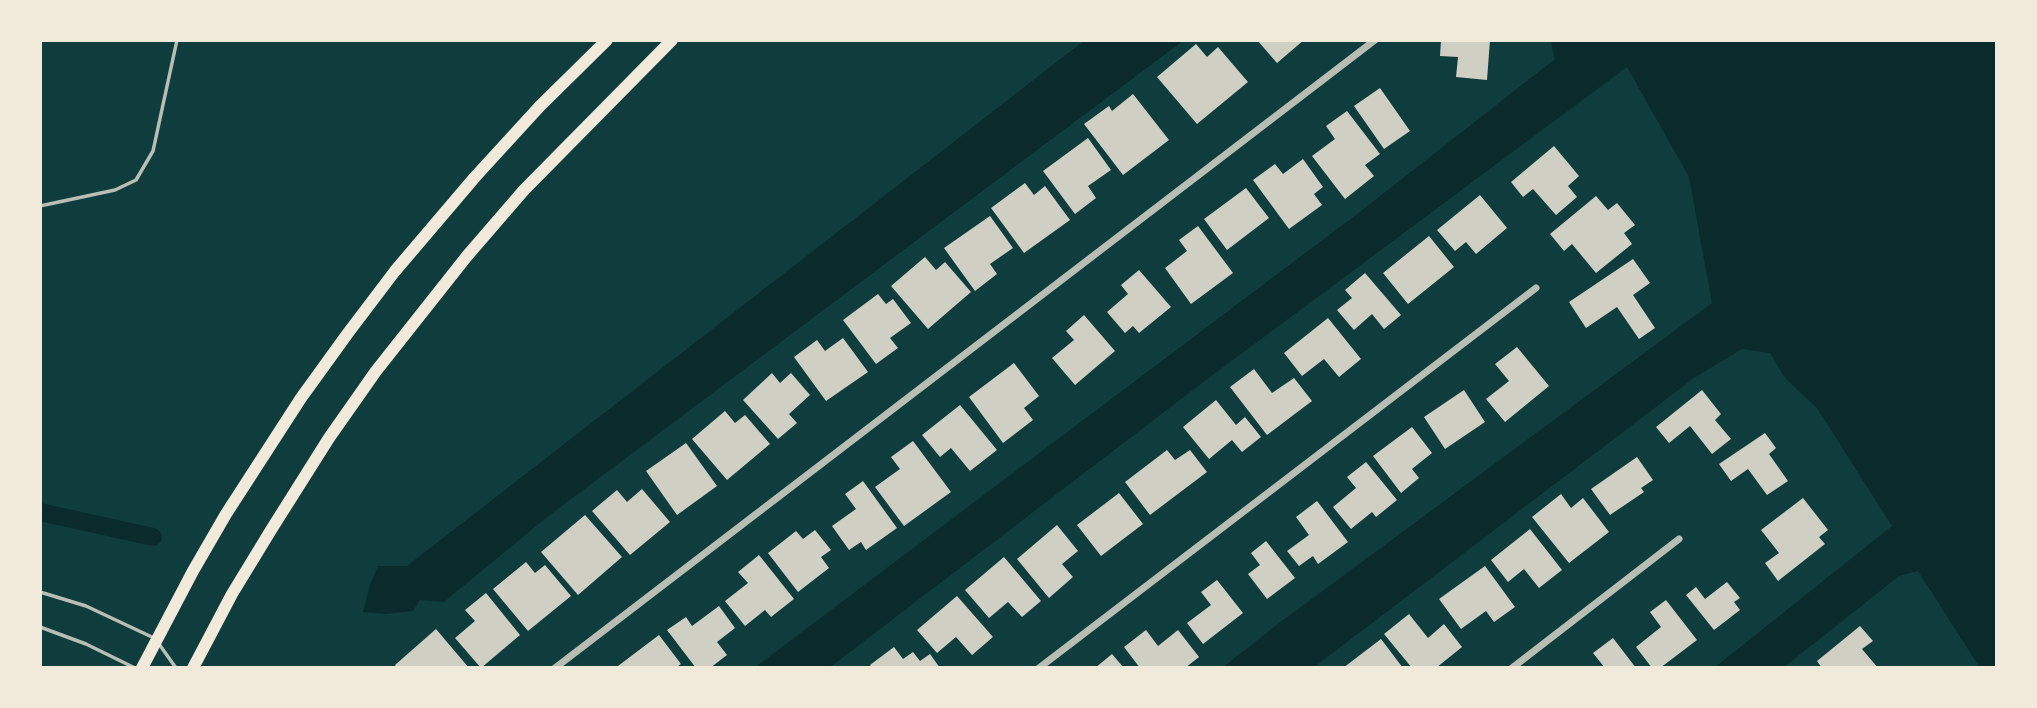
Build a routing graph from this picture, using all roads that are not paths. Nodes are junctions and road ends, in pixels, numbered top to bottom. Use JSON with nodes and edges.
{"nodes":[{"id":1,"x":177,"y":40,"type":"edge"},
{"id":2,"x":607,"y":40,"type":"edge"},
{"id":3,"x":672,"y":40,"type":"edge"},
{"id":4,"x":1374,"y":40,"type":"edge"},
{"id":5,"x":40,"y":206,"type":"edge"},
{"id":6,"x":1536,"y":288,"type":"dead end"},
{"id":7,"x":1679,"y":539,"type":"dead end"},
{"id":8,"x":40,"y":592,"type":"edge"},
{"id":9,"x":40,"y":627,"type":"edge"},
{"id":10,"x":157,"y":640,"type":"junction"},
{"id":11,"x":135,"y":668,"type":"edge"},
{"id":12,"x":142,"y":668,"type":"edge"},
{"id":13,"x":176,"y":668,"type":"edge"},
{"id":14,"x":193,"y":668,"type":"edge"},
{"id":15,"x":555,"y":668,"type":"edge"},
{"id":16,"x":1039,"y":668,"type":"edge"},
{"id":17,"x":1512,"y":668,"type":"edge"}],
"edges":[{"from":1,"to":5,"type":"lane"},
{"from":2,"to":10,"type":"main road"},
{"from":3,"to":14,"type":"main road"},
{"from":4,"to":15,"type":"street"},
{"from":6,"to":16,"type":"street"},
{"from":7,"to":17,"type":"street"},
{"from":8,"to":10,"type":"lane"},
{"from":9,"to":11,"type":"lane"},
{"from":10,"to":12,"type":"main road"},
{"from":10,"to":13,"type":"lane"}]}
